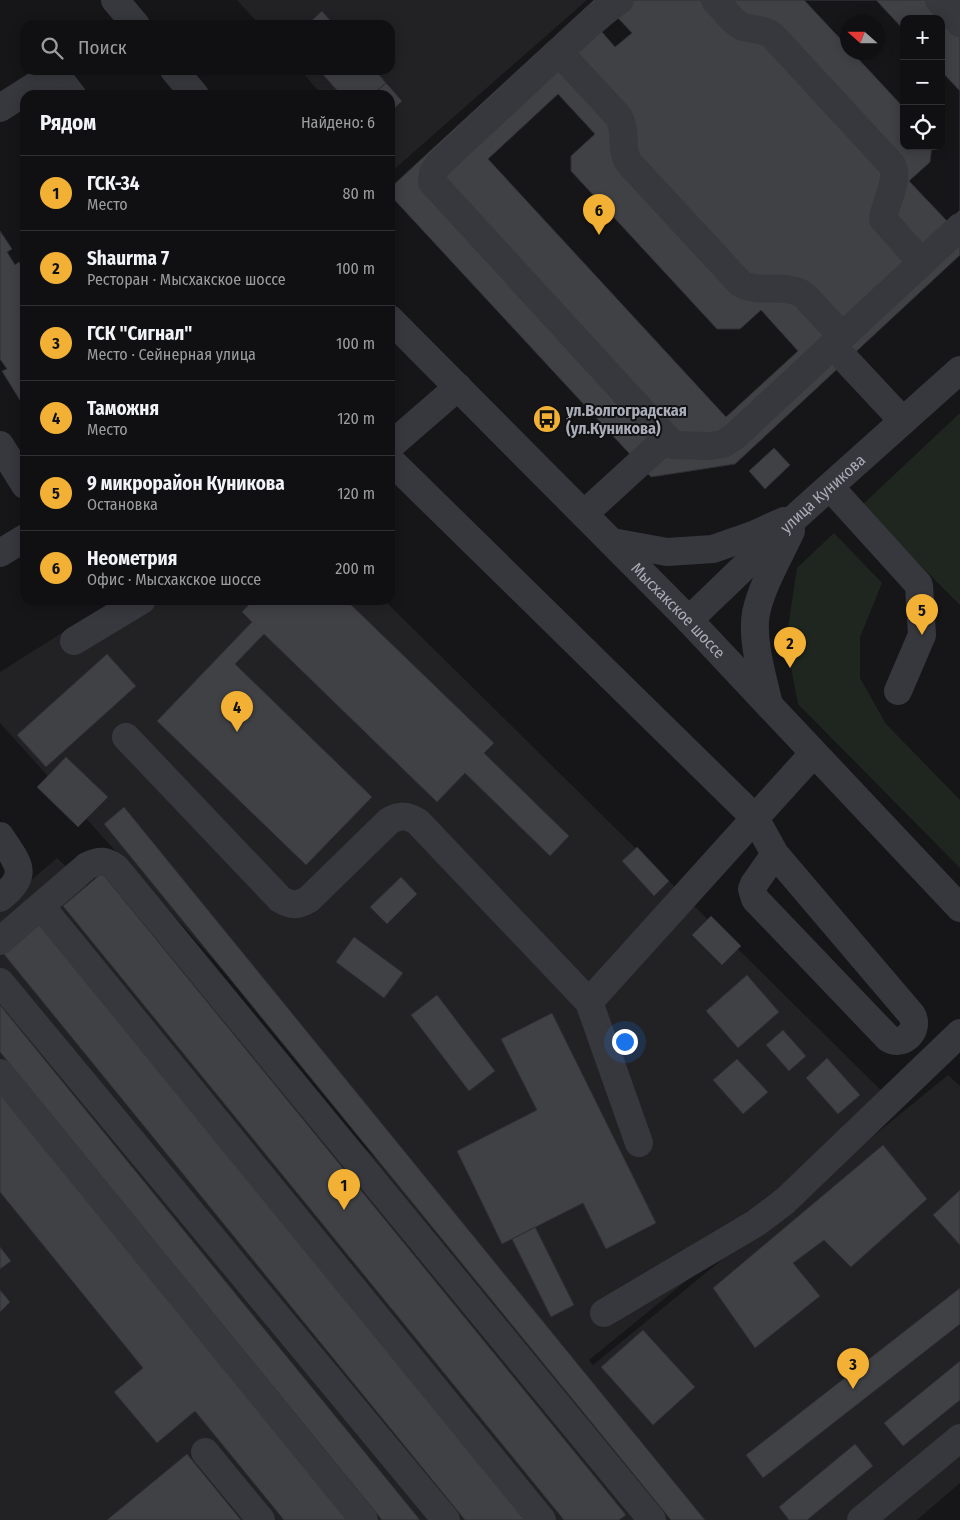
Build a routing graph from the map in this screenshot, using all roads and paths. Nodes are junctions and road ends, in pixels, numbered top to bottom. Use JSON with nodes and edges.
{"nodes":[{"id":1,"x":115,"y":0,"type":"edge"},
{"id":2,"x":620,"y":0,"type":"edge"},
{"id":3,"x":715,"y":0,"type":"edge"},
{"id":4,"x":939,"y":0,"type":"edge"},
{"id":5,"x":131,"y":20,"type":"edge"},
{"id":6,"x":960,"y":23,"type":"edge"},
{"id":7,"x":559,"y":52,"type":"junction"},
{"id":8,"x":51,"y":75,"type":"edge"},
{"id":9,"x":60,"y":75,"type":"edge"},
{"id":10,"x":178,"y":75,"type":"edge"},
{"id":11,"x":28,"y":90,"type":"edge"},
{"id":12,"x":69,"y":90,"type":"edge"},
{"id":13,"x":191,"y":90,"type":"edge"},
{"id":14,"x":20,"y":95,"type":"edge"},
{"id":15,"x":0,"y":108,"type":"edge"},
{"id":16,"x":960,"y":227,"type":"edge"},
{"id":17,"x":921,"y":262,"type":"junction"},
{"id":18,"x":395,"y":324,"type":"edge"},
{"id":19,"x":844,"y":348,"type":"junction"},
{"id":20,"x":960,"y":370,"type":"edge"},
{"id":21,"x":458,"y":387,"type":"junction"},
{"id":22,"x":902,"y":421,"type":"junction"},
{"id":23,"x":667,"y":438,"type":"junction"},
{"id":24,"x":395,"y":442,"type":"edge"},
{"id":25,"x":0,"y":445,"type":"edge"},
{"id":26,"x":395,"y":465,"type":"edge"},
{"id":27,"x":20,"y":477,"type":"edge"},
{"id":28,"x":830,"y":487,"type":"junction"},
{"id":29,"x":584,"y":514,"type":"junction"},
{"id":30,"x":799,"y":514,"type":"junction"},
{"id":31,"x":20,"y":541,"type":"edge"},
{"id":32,"x":612,"y":542,"type":"junction"},
{"id":33,"x":0,"y":553,"type":"edge"},
{"id":34,"x":134,"y":605,"type":"edge"},
{"id":35,"x":689,"y":620,"type":"junction"},
{"id":36,"x":74,"y":641,"type":"dead end"},
{"id":37,"x":898,"y":691,"type":"dead end"},
{"id":38,"x":770,"y":707,"type":"junction"},
{"id":39,"x":126,"y":737,"type":"dead end"},
{"id":40,"x":813,"y":754,"type":"junction"},
{"id":41,"x":755,"y":818,"type":"junction"},
{"id":42,"x":0,"y":836,"type":"edge"},
{"id":43,"x":775,"y":854,"type":"junction"},
{"id":44,"x":1,"y":894,"type":"edge"},
{"id":45,"x":41,"y":906,"type":"junction"},
{"id":46,"x":960,"y":908,"type":"edge"},
{"id":47,"x":0,"y":941,"type":"edge"},
{"id":48,"x":0,"y":982,"type":"edge"},
{"id":49,"x":589,"y":1002,"type":"junction"},
{"id":50,"x":958,"y":1042,"type":"edge"},
{"id":51,"x":0,"y":1073,"type":"edge"},
{"id":52,"x":639,"y":1143,"type":"dead end"},
{"id":53,"x":604,"y":1313,"type":"dead end"},
{"id":54,"x":960,"y":1438,"type":"edge"},
{"id":55,"x":205,"y":1452,"type":"dead end"},
{"id":56,"x":261,"y":1520,"type":"edge"},
{"id":57,"x":364,"y":1520,"type":"edge"},
{"id":58,"x":446,"y":1520,"type":"edge"},
{"id":59,"x":542,"y":1520,"type":"edge"},
{"id":60,"x":652,"y":1520,"type":"edge"},
{"id":61,"x":861,"y":1520,"type":"edge"}],
"edges":[{"from":1,"to":5,"type":"street"},
{"from":2,"to":7,"type":"street"},
{"from":3,"to":17,"type":"street"},
{"from":4,"to":6,"type":"street"},
{"from":7,"to":19,"type":"street"},
{"from":7,"to":23,"type":"street"},
{"from":8,"to":11,"type":"street"},
{"from":9,"to":12,"type":"street"},
{"from":10,"to":13,"type":"street"},
{"from":14,"to":15,"type":"street"},
{"from":16,"to":17,"type":"street"},
{"from":17,"to":19,"type":"street"},
{"from":18,"to":21,"type":"street","name":"Мысхакское шоссе"},
{"from":19,"to":22,"type":"street"},
{"from":19,"to":23,"type":"street"},
{"from":20,"to":22,"type":"street","name":"улица Куникова"},
{"from":21,"to":24,"type":"street"},
{"from":21,"to":29,"type":"street","name":"Мысхакское шоссе"},
{"from":22,"to":28,"type":"street","name":"улица Куникова"},
{"from":23,"to":29,"type":"street"},
{"from":25,"to":27,"type":"street"},
{"from":26,"to":41,"type":"street"},
{"from":28,"to":30,"type":"street","name":"улица Куникова"},
{"from":28,"to":37,"type":"street"},
{"from":29,"to":32,"type":"street","name":"Мысхакское шоссе"},
{"from":30,"to":32,"type":"street"},
{"from":30,"to":35,"type":"street","name":"улица Куникова"},
{"from":30,"to":38,"type":"street"},
{"from":31,"to":33,"type":"street"},
{"from":32,"to":35,"type":"street","name":"Мысхакское шоссе"},
{"from":34,"to":36,"type":"street"},
{"from":35,"to":38,"type":"street","name":"Мысхакское шоссе"},
{"from":38,"to":40,"type":"street","name":"Мысхакское шоссе"},
{"from":39,"to":49,"type":"street"},
{"from":40,"to":41,"type":"street"},
{"from":40,"to":46,"type":"street","name":"Мысхакское шоссе"},
{"from":41,"to":43,"type":"street"},
{"from":41,"to":49,"type":"street"},
{"from":42,"to":44,"type":"street"},
{"from":43,"to":43,"type":"street"},
{"from":45,"to":47,"type":"street"},
{"from":45,"to":59,"type":"street"},
{"from":45,"to":60,"type":"street"},
{"from":48,"to":58,"type":"street"},
{"from":49,"to":52,"type":"street"},
{"from":50,"to":53,"type":"street"},
{"from":51,"to":57,"type":"street"},
{"from":54,"to":61,"type":"street"},
{"from":55,"to":56,"type":"street"}]}
